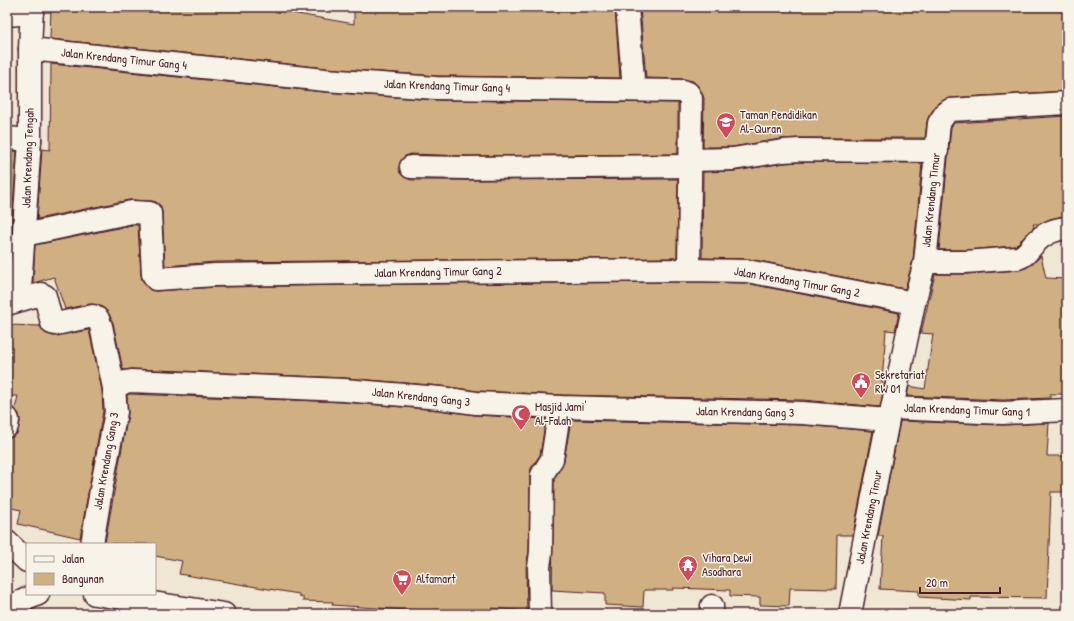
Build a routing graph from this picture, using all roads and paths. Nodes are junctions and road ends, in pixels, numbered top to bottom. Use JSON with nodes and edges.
{"nodes":[{"id":1,"x":628,"y":7,"type":"edge"},
{"id":2,"x":32,"y":10,"type":"edge"},
{"id":3,"x":7,"y":15,"type":"edge"},
{"id":4,"x":30,"y":49,"type":"junction"},
{"id":5,"x":634,"y":90,"type":"junction"},
{"id":6,"x":1067,"y":103,"type":"edge"},
{"id":7,"x":7,"y":138,"type":"edge"},
{"id":8,"x":30,"y":140,"type":"junction"},
{"id":9,"x":937,"y":151,"type":"junction"},
{"id":10,"x":690,"y":163,"type":"junction"},
{"id":11,"x":412,"y":167,"type":"dead end"},
{"id":12,"x":1067,"y":228,"type":"edge"},
{"id":13,"x":24,"y":235,"type":"junction"},
{"id":14,"x":925,"y":262,"type":"junction"},
{"id":15,"x":689,"y":270,"type":"junction"},
{"id":16,"x":914,"y":303,"type":"junction"},
{"id":17,"x":7,"y":304,"type":"edge"},
{"id":18,"x":114,"y":388,"type":"junction"},
{"id":19,"x":560,"y":407,"type":"junction"},
{"id":20,"x":1067,"y":410,"type":"edge"},
{"id":21,"x":890,"y":414,"type":"junction"},
{"id":22,"x":7,"y":418,"type":"edge"},
{"id":23,"x":7,"y":426,"type":"edge"},
{"id":24,"x":7,"y":542,"type":"edge"},
{"id":25,"x":92,"y":543,"type":"edge"},
{"id":26,"x":26,"y":560,"type":"edge"},
{"id":27,"x":36,"y":595,"type":"edge"},
{"id":28,"x":101,"y":595,"type":"edge"},
{"id":29,"x":7,"y":608,"type":"edge"},
{"id":30,"x":213,"y":613,"type":"edge"},
{"id":31,"x":540,"y":614,"type":"edge"},
{"id":32,"x":850,"y":614,"type":"edge"}],
"edges":[{"from":1,"to":5,"type":"street"},
{"from":2,"to":3,"type":"street"},
{"from":2,"to":4,"type":"street","name":"Jalan Krendang Tengah"},
{"from":4,"to":5,"type":"street","name":"Jalan Krendang Timur Gang 4"},
{"from":4,"to":8,"type":"street","name":"Jalan Krendang Tengah"},
{"from":5,"to":10,"type":"street","name":"Jalan Krendang Timur Gang 4"},
{"from":6,"to":9,"type":"street","name":"Jalan Krendang Timur"},
{"from":7,"to":8,"type":"street"},
{"from":8,"to":13,"type":"street","name":"Jalan Krendang Tengah"},
{"from":9,"to":10,"type":"street"},
{"from":9,"to":14,"type":"street","name":"Jalan Krendang Timur"},
{"from":10,"to":11,"type":"street"},
{"from":10,"to":15,"type":"street","name":"Jalan Krendang Timur Gang 4"},
{"from":12,"to":14,"type":"street"},
{"from":13,"to":15,"type":"street","name":"Jalan Krendang Timur Gang 2"},
{"from":13,"to":17,"type":"street","name":"Jalan Krendang Tengah"},
{"from":14,"to":16,"type":"street","name":"Jalan Krendang Timur"},
{"from":15,"to":16,"type":"street","name":"Jalan Krendang Timur Gang 2"},
{"from":16,"to":21,"type":"street","name":"Jalan Krendang Timur"},
{"from":17,"to":18,"type":"street"},
{"from":18,"to":19,"type":"street","name":"Jalan Krendang Gang 3"},
{"from":18,"to":25,"type":"street","name":"Jalan Krendang Gang 3"},
{"from":19,"to":21,"type":"street","name":"Jalan Krendang Gang 3"},
{"from":19,"to":31,"type":"street"},
{"from":20,"to":21,"type":"street","name":"Jalan Krendang Timur Gang 1"},
{"from":21,"to":32,"type":"street","name":"Jalan Krendang Timur"},
{"from":22,"to":23,"type":"street"},
{"from":24,"to":26,"type":"street"},
{"from":27,"to":29,"type":"street"},
{"from":28,"to":30,"type":"street"}]}
